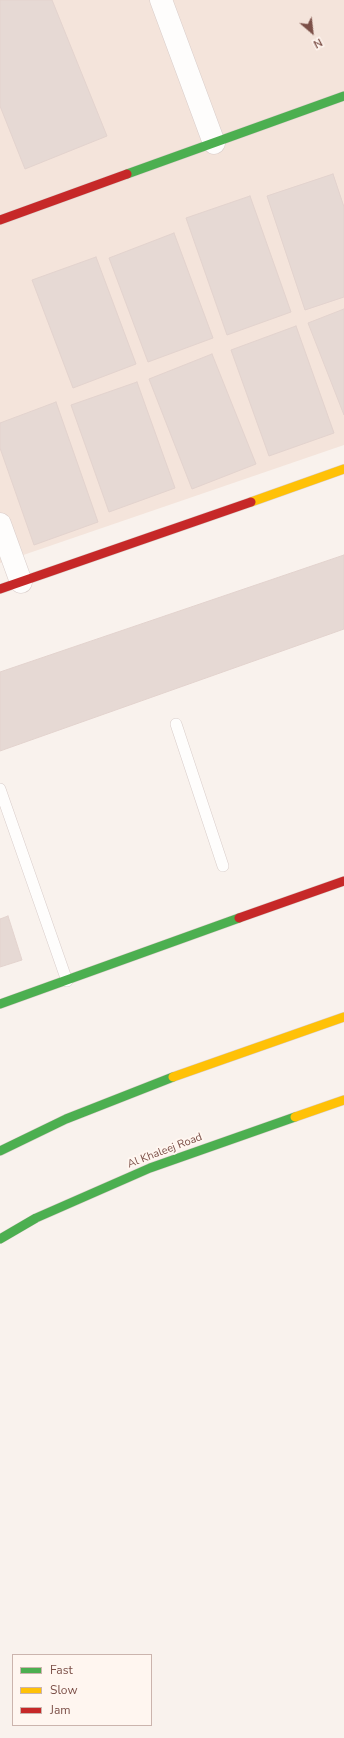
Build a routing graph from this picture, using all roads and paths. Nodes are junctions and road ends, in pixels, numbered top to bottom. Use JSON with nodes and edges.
{"nodes":[{"id":1,"x":161,"y":0,"type":"edge"},
{"id":2,"x":344,"y":96,"type":"edge"},
{"id":3,"x":214,"y":143,"type":"junction"},
{"id":4,"x":0,"y":220,"type":"edge"},
{"id":5,"x":344,"y":469,"type":"edge"},
{"id":6,"x":0,"y":524,"type":"edge"},
{"id":7,"x":21,"y":582,"type":"junction"},
{"id":8,"x":0,"y":589,"type":"edge"},
{"id":9,"x":176,"y":724,"type":"dead end"},
{"id":10,"x":0,"y":789,"type":"edge"},
{"id":11,"x":223,"y":866,"type":"dead end"},
{"id":12,"x":344,"y":882,"type":"edge"},
{"id":13,"x":66,"y":981,"type":"junction"},
{"id":14,"x":0,"y":1004,"type":"edge"},
{"id":15,"x":344,"y":1017,"type":"edge"},
{"id":16,"x":344,"y":1100,"type":"edge"},
{"id":17,"x":0,"y":1151,"type":"edge"},
{"id":18,"x":0,"y":1239,"type":"edge"}],
"edges":[{"from":1,"to":3,"type":"street"},
{"from":2,"to":3,"type":"street"},
{"from":3,"to":4,"type":"street"},
{"from":5,"to":7,"type":"street"},
{"from":6,"to":7,"type":"street"},
{"from":7,"to":8,"type":"street"},
{"from":9,"to":11,"type":"lane"},
{"from":10,"to":13,"type":"lane"},
{"from":12,"to":13,"type":"street"},
{"from":13,"to":14,"type":"street"},
{"from":15,"to":17,"type":"street"},
{"from":16,"to":18,"type":"street","name":"Al Khaleej Road"}]}
